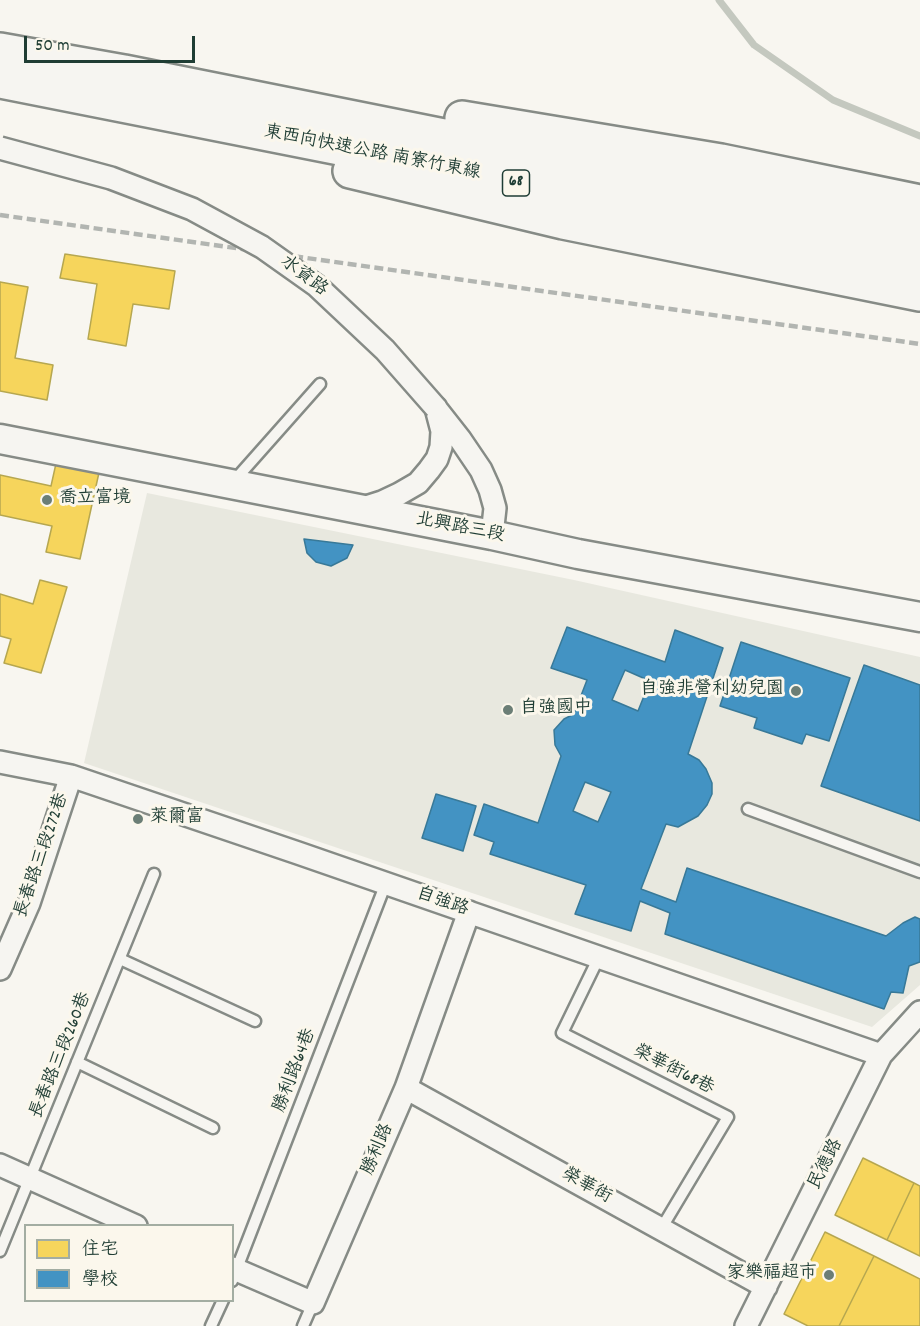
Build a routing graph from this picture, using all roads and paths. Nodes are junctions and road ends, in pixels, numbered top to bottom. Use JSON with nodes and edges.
{"nodes":[{"id":1,"x":0,"y":50,"type":"edge"},
{"id":2,"x":124,"y":72,"type":"junction"},
{"id":3,"x":0,"y":81,"type":"edge"},
{"id":4,"x":112,"y":103,"type":"junction"},
{"id":5,"x":0,"y":148,"type":"edge"},
{"id":6,"x":920,"y":202,"type":"edge"},
{"id":7,"x":920,"y":229,"type":"edge"},
{"id":8,"x":920,"y":261,"type":"edge"},
{"id":9,"x":920,"y":294,"type":"edge"},
{"id":10,"x":320,"y":384,"type":"dead end"},
{"id":11,"x":436,"y":408,"type":"junction"},
{"id":12,"x":0,"y":439,"type":"edge"},
{"id":13,"x":232,"y":484,"type":"junction"},
{"id":14,"x":359,"y":510,"type":"junction"},
{"id":15,"x":492,"y":535,"type":"junction"},
{"id":16,"x":920,"y":617,"type":"edge"},
{"id":17,"x":0,"y":762,"type":"edge"},
{"id":18,"x":71,"y":776,"type":"junction"},
{"id":19,"x":748,"y":809,"type":"dead end"},
{"id":20,"x":920,"y":872,"type":"edge"},
{"id":21,"x":154,"y":874,"type":"dead end"},
{"id":22,"x":386,"y":883,"type":"junction"},
{"id":23,"x":469,"y":912,"type":"junction"},
{"id":24,"x":599,"y":957,"type":"junction"},
{"id":25,"x":120,"y":959,"type":"junction"},
{"id":26,"x":0,"y":969,"type":"edge"},
{"id":27,"x":920,"y":1012,"type":"edge"},
{"id":28,"x":255,"y":1021,"type":"dead end"},
{"id":29,"x":881,"y":1055,"type":"junction"},
{"id":30,"x":77,"y":1062,"type":"junction"},
{"id":31,"x":406,"y":1088,"type":"junction"},
{"id":32,"x":213,"y":1128,"type":"dead end"},
{"id":33,"x":0,"y":1165,"type":"edge"},
{"id":34,"x":29,"y":1179,"type":"junction"},
{"id":35,"x":131,"y":1224,"type":"edge"},
{"id":36,"x":662,"y":1229,"type":"junction"},
{"id":37,"x":0,"y":1251,"type":"edge"},
{"id":38,"x":234,"y":1273,"type":"edge"},
{"id":39,"x":766,"y":1287,"type":"junction"},
{"id":40,"x":222,"y":1302,"type":"edge"},
{"id":41,"x":313,"y":1303,"type":"junction"},
{"id":42,"x":211,"y":1326,"type":"edge"},
{"id":43,"x":303,"y":1326,"type":"edge"},
{"id":44,"x":746,"y":1326,"type":"edge"}],
"edges":[{"from":1,"to":2,"type":"highway","name":"東西向快速公路 南寮竹東線","number":"68"},
{"from":2,"to":6,"type":"highway"},
{"from":2,"to":7,"type":"highway","name":"東西向快速公路 南寮竹東線","number":"68"},
{"from":3,"to":4,"type":"highway","name":"東西向快速公路 南寮竹東線","number":"68"},
{"from":4,"to":8,"type":"highway","name":"東西向快速公路 南寮竹東線","number":"68"},
{"from":4,"to":9,"type":"highway"},
{"from":5,"to":11,"type":"street","name":"水資路","bridge":true},
{"from":10,"to":13,"type":"lane"},
{"from":11,"to":14,"type":"street"},
{"from":11,"to":15,"type":"street","name":"水資路"},
{"from":12,"to":13,"type":"street","name":"北興路三段"},
{"from":13,"to":14,"type":"street","name":"北興路三段"},
{"from":14,"to":15,"type":"street","name":"北興路三段"},
{"from":15,"to":16,"type":"street","name":"北興路三段"},
{"from":17,"to":18,"type":"street","name":"自強路"},
{"from":18,"to":22,"type":"street","name":"自強路"},
{"from":18,"to":26,"type":"street","name":"長春路三段272巷"},
{"from":19,"to":20,"type":"lane"},
{"from":21,"to":25,"type":"lane","name":"長春路三段260巷"},
{"from":22,"to":23,"type":"street","name":"自強路"},
{"from":22,"to":38,"type":"lane","name":"勝利路64巷"},
{"from":23,"to":24,"type":"street","name":"自強路"},
{"from":23,"to":31,"type":"street","name":"勝利路"},
{"from":24,"to":29,"type":"street","name":"自強路"},
{"from":24,"to":36,"type":"lane","name":"榮華街68巷"},
{"from":25,"to":28,"type":"lane"},
{"from":25,"to":30,"type":"lane","name":"長春路三段260巷"},
{"from":27,"to":29,"type":"street","name":"民德路"},
{"from":29,"to":39,"type":"street","name":"民德路"},
{"from":30,"to":32,"type":"lane"},
{"from":30,"to":34,"type":"lane","name":"長春路三段260巷"},
{"from":31,"to":36,"type":"street","name":"榮華街"},
{"from":31,"to":41,"type":"street","name":"勝利路"},
{"from":33,"to":34,"type":"street"},
{"from":34,"to":35,"type":"street"},
{"from":34,"to":37,"type":"lane","name":"長春路三段260巷"},
{"from":36,"to":39,"type":"street","name":"榮華街"},
{"from":38,"to":41,"type":"street"},
{"from":39,"to":44,"type":"street","name":"民德路"},
{"from":40,"to":42,"type":"lane"},
{"from":41,"to":43,"type":"lane"}]}
